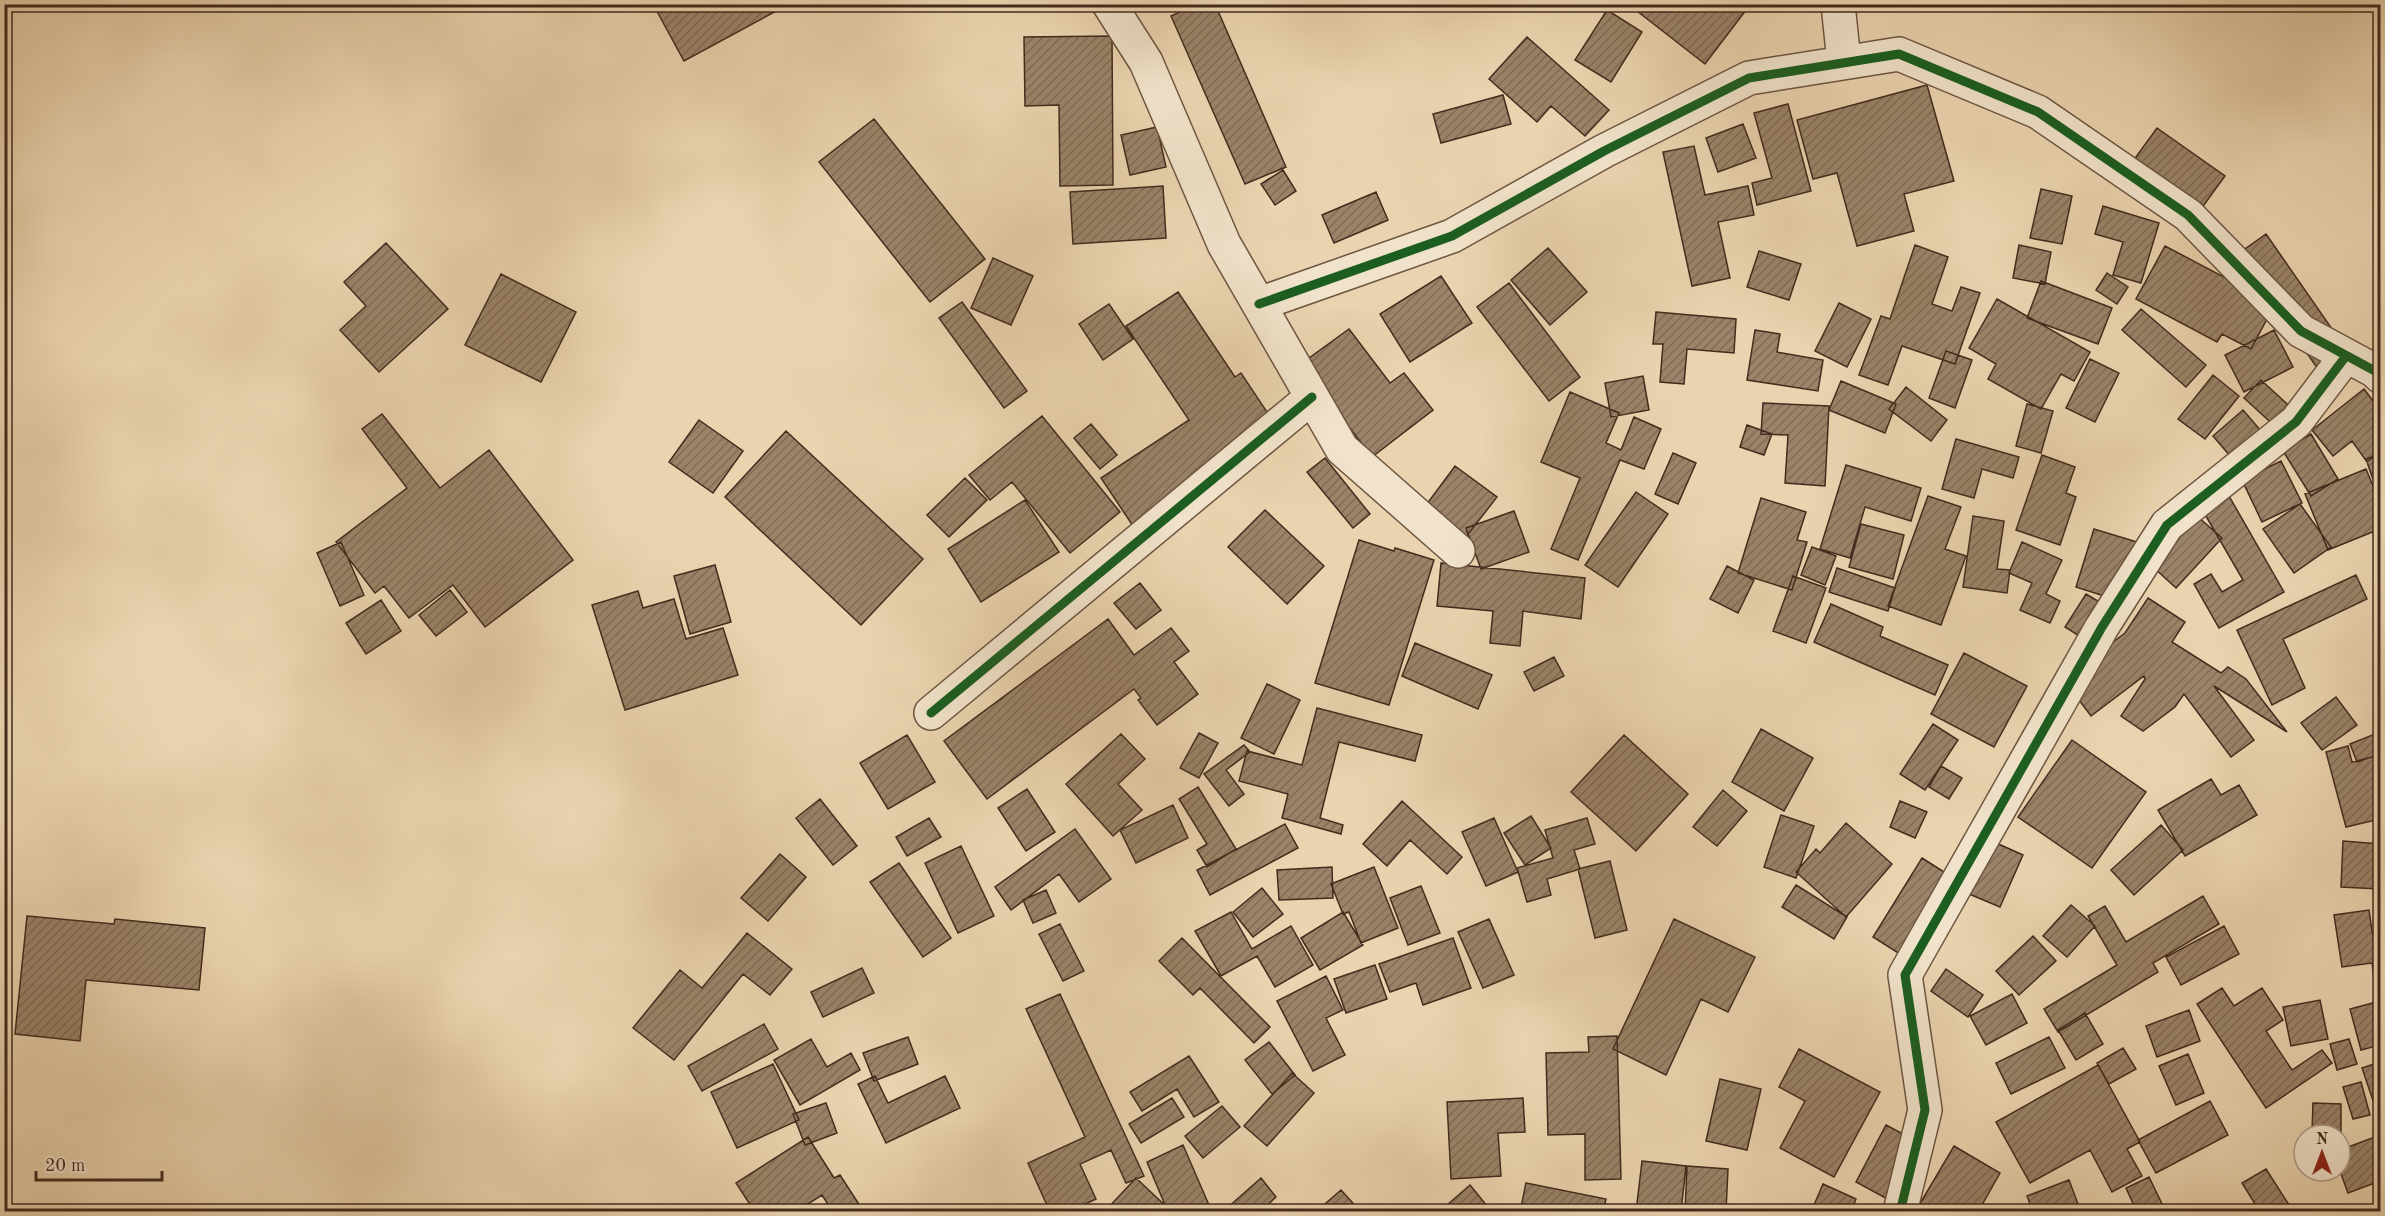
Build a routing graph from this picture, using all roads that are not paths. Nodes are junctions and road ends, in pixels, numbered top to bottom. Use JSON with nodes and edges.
{"nodes":[{"id":1,"x":1109,"y":4,"type":"edge"},
{"id":2,"x":1838,"y":4,"type":"edge"},
{"id":3,"x":1844,"y":62,"type":"junction"},
{"id":4,"x":1259,"y":304,"type":"junction"},
{"id":5,"x":2346,"y":356,"type":"junction"},
{"id":6,"x":2380,"y":376,"type":"edge"},
{"id":7,"x":1312,"y":397,"type":"junction"},
{"id":8,"x":1458,"y":551,"type":"dead end"},
{"id":9,"x":931,"y":713,"type":"dead end"},
{"id":10,"x":1900,"y":1212,"type":"edge"}],
"edges":[{"from":1,"to":4,"type":"street"},
{"from":2,"to":3,"type":"street"},
{"from":3,"to":4,"type":"street"},
{"from":3,"to":5,"type":"street"},
{"from":4,"to":7,"type":"street"},
{"from":5,"to":6,"type":"street"},
{"from":5,"to":10,"type":"street"},
{"from":7,"to":8,"type":"street"},
{"from":7,"to":9,"type":"street"}]}
